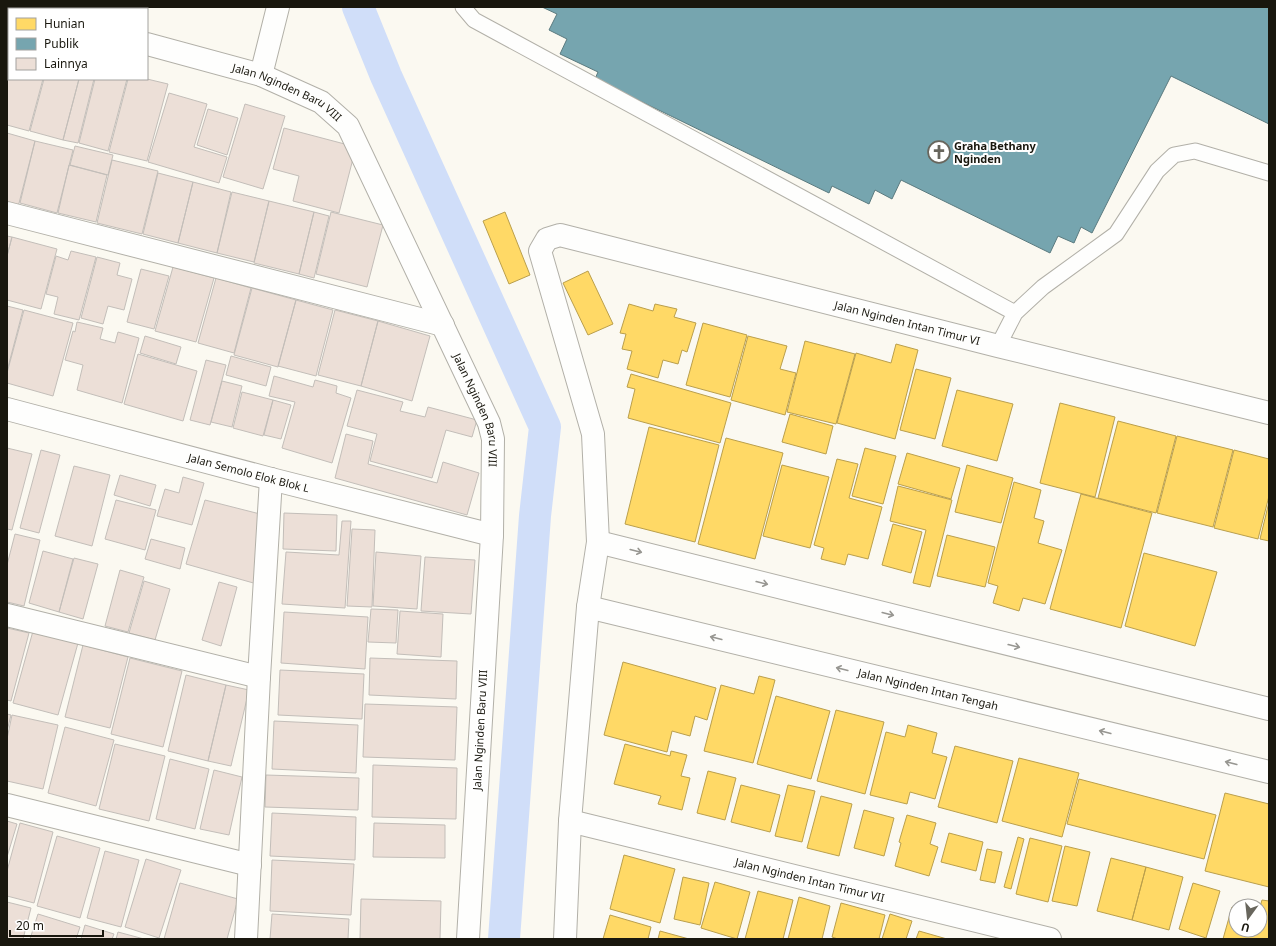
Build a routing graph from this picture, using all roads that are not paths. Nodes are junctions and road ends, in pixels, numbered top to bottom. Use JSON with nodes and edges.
{"nodes":[{"id":1,"x":278,"y":7,"type":"edge"},
{"id":2,"x":463,"y":7,"type":"edge"},
{"id":3,"x":148,"y":44,"type":"edge"},
{"id":4,"x":261,"y":75,"type":"junction"},
{"id":5,"x":1269,"y":173,"type":"edge"},
{"id":6,"x":7,"y":213,"type":"edge"},
{"id":7,"x":1015,"y":313,"type":"junction"},
{"id":8,"x":443,"y":326,"type":"junction"},
{"id":9,"x":998,"y":346,"type":"junction"},
{"id":10,"x":7,"y":409,"type":"edge"},
{"id":11,"x":1269,"y":413,"type":"edge"},
{"id":12,"x":271,"y":479,"type":"junction"},
{"id":13,"x":492,"y":535,"type":"junction"},
{"id":14,"x":598,"y":542,"type":"junction"},
{"id":15,"x":588,"y":607,"type":"junction"},
{"id":16,"x":7,"y":615,"type":"edge"},
{"id":17,"x":259,"y":677,"type":"junction"},
{"id":18,"x":1269,"y":709,"type":"edge"},
{"id":19,"x":1269,"y":772,"type":"edge"},
{"id":20,"x":7,"y":805,"type":"edge"},
{"id":21,"x":570,"y":821,"type":"junction"},
{"id":22,"x":250,"y":865,"type":"junction"},
{"id":23,"x":246,"y":939,"type":"edge"},
{"id":24,"x":468,"y":939,"type":"edge"},
{"id":25,"x":564,"y":939,"type":"edge"},
{"id":26,"x":1050,"y":939,"type":"edge"}],
"edges":[{"from":1,"to":4,"type":"street"},
{"from":2,"to":7,"type":"lane"},
{"from":3,"to":4,"type":"street","name":"Jalan Nginden Baru VIII"},
{"from":4,"to":8,"type":"street","name":"Jalan Nginden Baru VIII"},
{"from":5,"to":7,"type":"lane"},
{"from":6,"to":8,"type":"street"},
{"from":7,"to":9,"type":"lane"},
{"from":8,"to":13,"type":"street","name":"Jalan Nginden Baru VIII"},
{"from":9,"to":11,"type":"street","name":"Jalan Nginden Intan Timur VI"},
{"from":9,"to":14,"type":"street","name":"Jalan Nginden Intan Timur VI"},
{"from":10,"to":12,"type":"street","name":"Jalan Semolo Elok Blok L"},
{"from":12,"to":13,"type":"street","name":"Jalan Semolo Elok Blok L"},
{"from":12,"to":17,"type":"street"},
{"from":13,"to":24,"type":"street","name":"Jalan Nginden Baru VIII"},
{"from":14,"to":15,"type":"street"},
{"from":14,"to":18,"type":"street","one_way":true},
{"from":19,"to":15,"type":"street","name":"Jalan Nginden Intan Tengah","one_way":true},
{"from":15,"to":21,"type":"street"},
{"from":16,"to":17,"type":"street"},
{"from":17,"to":22,"type":"street"},
{"from":20,"to":22,"type":"street"},
{"from":21,"to":25,"type":"street"},
{"from":21,"to":26,"type":"street","name":"Jalan Nginden Intan Timur VII"},
{"from":22,"to":23,"type":"street"}]}
